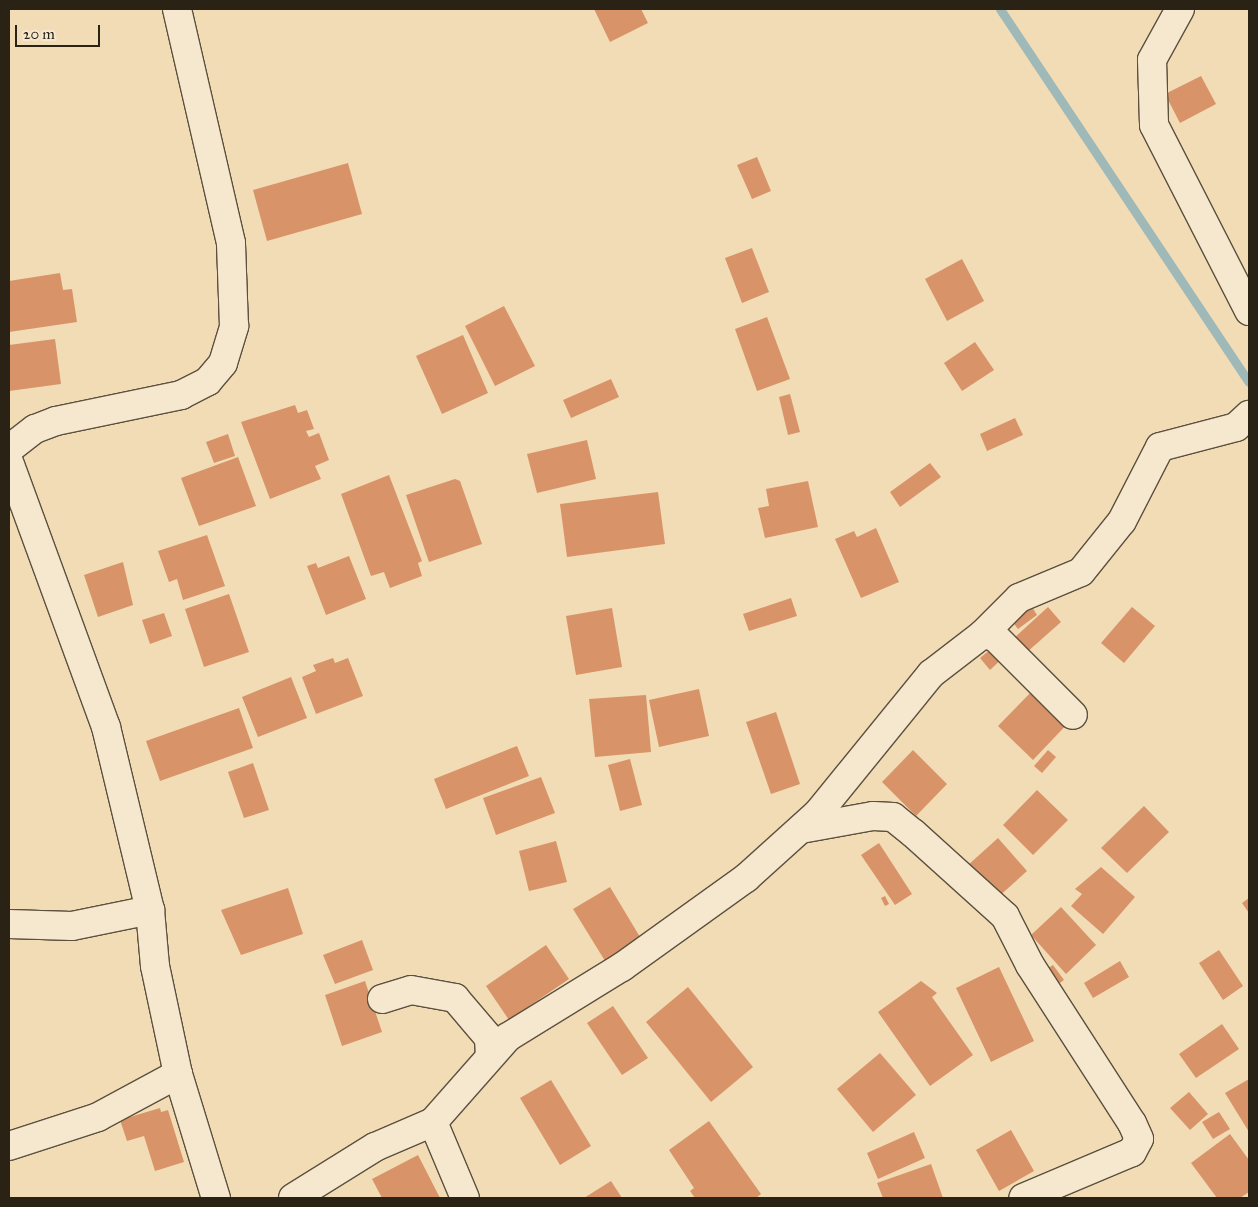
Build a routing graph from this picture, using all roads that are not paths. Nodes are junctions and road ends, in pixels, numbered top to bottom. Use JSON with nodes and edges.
{"nodes":[{"id":1,"x":178,"y":9,"type":"edge"},
{"id":2,"x":1180,"y":9,"type":"edge"},
{"id":3,"x":1249,"y":311,"type":"edge"},
{"id":4,"x":1249,"y":415,"type":"edge"},
{"id":5,"x":9,"y":449,"type":"edge"},
{"id":6,"x":9,"y":462,"type":"edge"},
{"id":7,"x":983,"y":634,"type":"junction"},
{"id":8,"x":1073,"y":715,"type":"dead end"},
{"id":9,"x":801,"y":829,"type":"junction"},
{"id":10,"x":150,"y":910,"type":"junction"},
{"id":11,"x":9,"y":924,"type":"edge"},
{"id":12,"x":382,"y":998,"type":"dead end"},
{"id":13,"x":490,"y":1056,"type":"junction"},
{"id":14,"x":178,"y":1074,"type":"junction"},
{"id":15,"x":433,"y":1122,"type":"junction"},
{"id":16,"x":9,"y":1146,"type":"edge"},
{"id":17,"x":216,"y":1198,"type":"edge"},
{"id":18,"x":293,"y":1198,"type":"edge"},
{"id":19,"x":465,"y":1198,"type":"edge"},
{"id":20,"x":1023,"y":1198,"type":"edge"}],
"edges":[{"from":1,"to":5,"type":"street"},
{"from":2,"to":3,"type":"street"},
{"from":4,"to":7,"type":"street"},
{"from":6,"to":10,"type":"street"},
{"from":7,"to":8,"type":"street"},
{"from":7,"to":9,"type":"street"},
{"from":9,"to":13,"type":"street"},
{"from":9,"to":20,"type":"street"},
{"from":10,"to":11,"type":"street"},
{"from":10,"to":14,"type":"street"},
{"from":12,"to":13,"type":"street"},
{"from":13,"to":15,"type":"street"},
{"from":14,"to":16,"type":"street"},
{"from":14,"to":17,"type":"street"},
{"from":15,"to":18,"type":"street"},
{"from":15,"to":19,"type":"street"}]}
